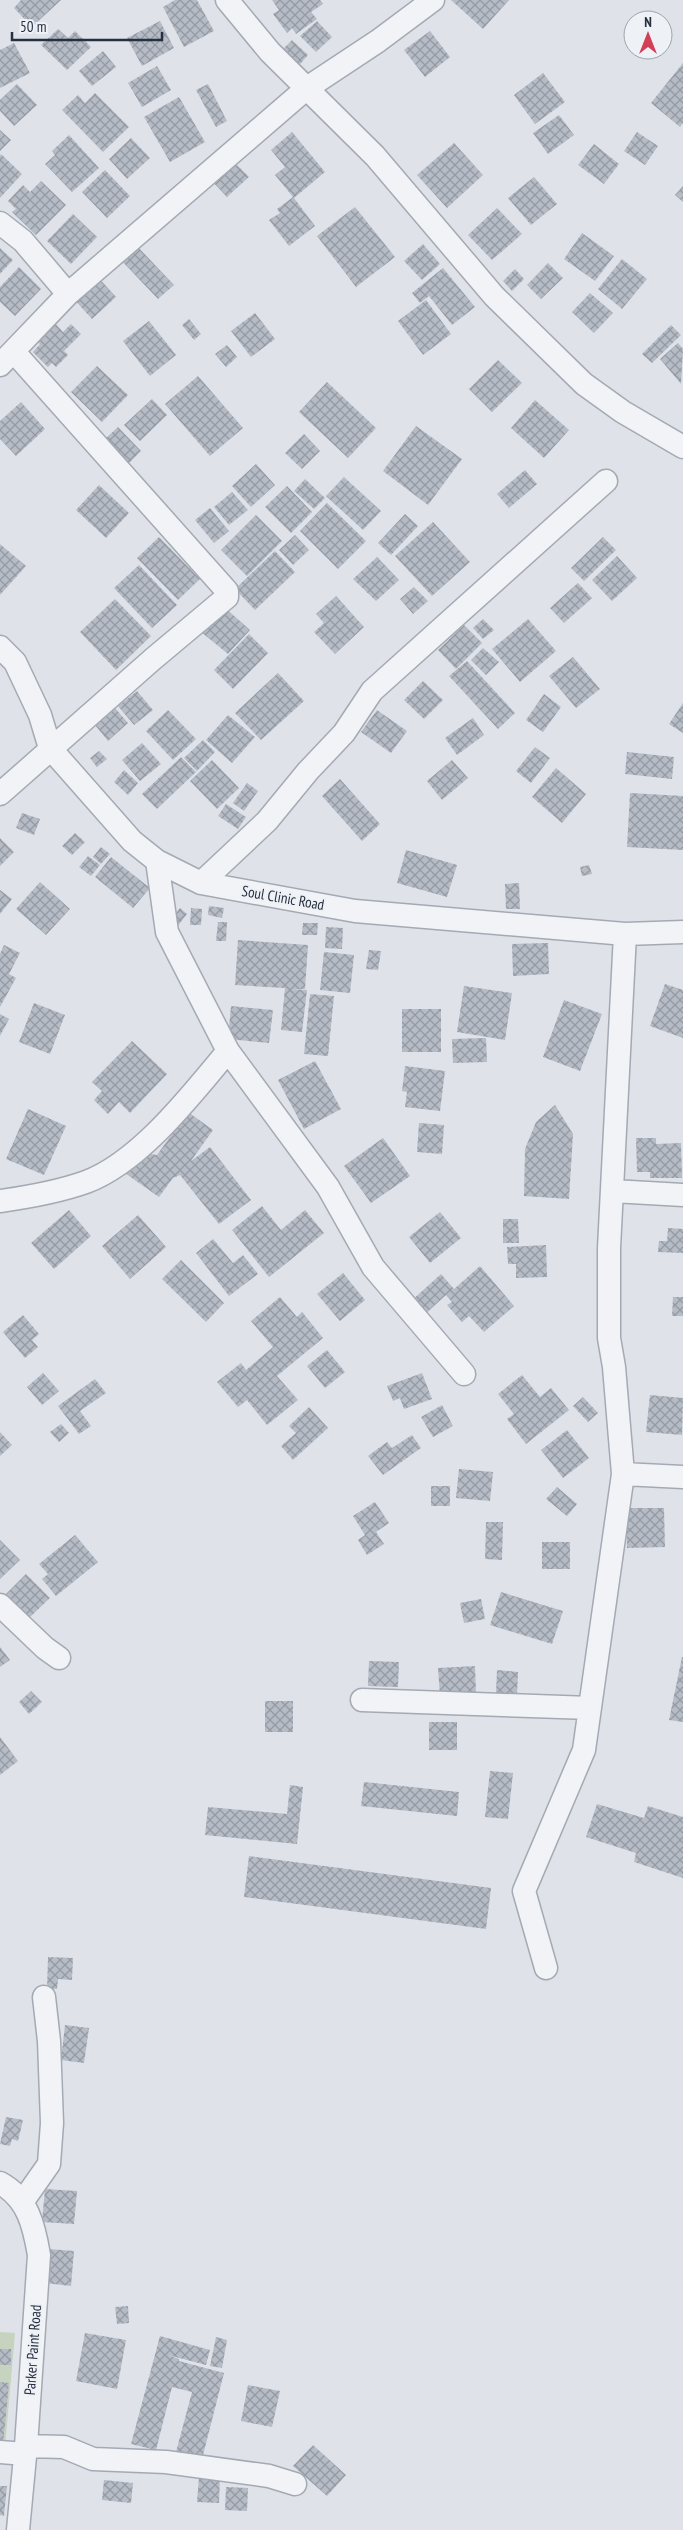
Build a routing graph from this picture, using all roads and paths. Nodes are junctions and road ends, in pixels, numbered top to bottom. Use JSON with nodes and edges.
{"nodes":[{"id":1,"x":228,"y":0,"type":"edge"},
{"id":2,"x":433,"y":0,"type":"edge"},
{"id":3,"x":307,"y":88,"type":"junction"},
{"id":4,"x":0,"y":223,"type":"edge"},
{"id":5,"x":68,"y":294,"type":"junction"},
{"id":6,"x":7,"y":359,"type":"edge"},
{"id":7,"x":683,"y":447,"type":"edge"},
{"id":8,"x":606,"y":481,"type":"dead end"},
{"id":9,"x":0,"y":647,"type":"edge"},
{"id":10,"x":50,"y":748,"type":"junction"},
{"id":11,"x":0,"y":794,"type":"edge"},
{"id":12,"x":157,"y":861,"type":"junction"},
{"id":13,"x":201,"y":883,"type":"junction"},
{"id":14,"x":683,"y":932,"type":"edge"},
{"id":15,"x":625,"y":934,"type":"junction"},
{"id":16,"x":228,"y":1051,"type":"junction"},
{"id":17,"x":613,"y":1191,"type":"junction"},
{"id":18,"x":683,"y":1195,"type":"edge"},
{"id":19,"x":0,"y":1201,"type":"edge"},
{"id":20,"x":464,"y":1374,"type":"dead end"},
{"id":21,"x":623,"y":1474,"type":"junction"},
{"id":22,"x":683,"y":1476,"type":"edge"},
{"id":23,"x":0,"y":1605,"type":"edge"},
{"id":24,"x":59,"y":1658,"type":"dead end"},
{"id":25,"x":362,"y":1700,"type":"dead end"},
{"id":26,"x":590,"y":1708,"type":"junction"},
{"id":27,"x":546,"y":1968,"type":"dead end"},
{"id":28,"x":44,"y":1997,"type":"dead end"},
{"id":29,"x":0,"y":2183,"type":"edge"},
{"id":30,"x":23,"y":2201,"type":"junction"},
{"id":31,"x":26,"y":2450,"type":"junction"},
{"id":32,"x":0,"y":2452,"type":"edge"},
{"id":33,"x":295,"y":2484,"type":"dead end"},
{"id":34,"x":18,"y":2530,"type":"edge"}],
"edges":[{"from":1,"to":3,"type":"street"},
{"from":2,"to":3,"type":"street"},
{"from":3,"to":5,"type":"street"},
{"from":3,"to":7,"type":"street"},
{"from":4,"to":5,"type":"street"},
{"from":5,"to":6,"type":"street"},
{"from":6,"to":10,"type":"street"},
{"from":8,"to":13,"type":"street"},
{"from":9,"to":10,"type":"street","name":"Soul Clinic Road"},
{"from":10,"to":11,"type":"street"},
{"from":10,"to":12,"type":"street","name":"Soul Clinic Road"},
{"from":12,"to":13,"type":"street","name":"Soul Clinic Road"},
{"from":12,"to":16,"type":"street"},
{"from":13,"to":15,"type":"street","name":"Soul Clinic Road"},
{"from":14,"to":15,"type":"street","name":"Soul Clinic Road"},
{"from":15,"to":17,"type":"street"},
{"from":16,"to":19,"type":"street"},
{"from":16,"to":20,"type":"street"},
{"from":17,"to":18,"type":"street"},
{"from":17,"to":21,"type":"street"},
{"from":21,"to":22,"type":"street"},
{"from":21,"to":26,"type":"street"},
{"from":23,"to":24,"type":"street"},
{"from":25,"to":26,"type":"street"},
{"from":26,"to":27,"type":"street"},
{"from":28,"to":30,"type":"street"},
{"from":29,"to":30,"type":"street","name":"Parker Paint Road"},
{"from":30,"to":31,"type":"street","name":"Parker Paint Road"},
{"from":31,"to":32,"type":"street"},
{"from":31,"to":33,"type":"street"},
{"from":31,"to":34,"type":"street","name":"Parker Paint Road"}]}
